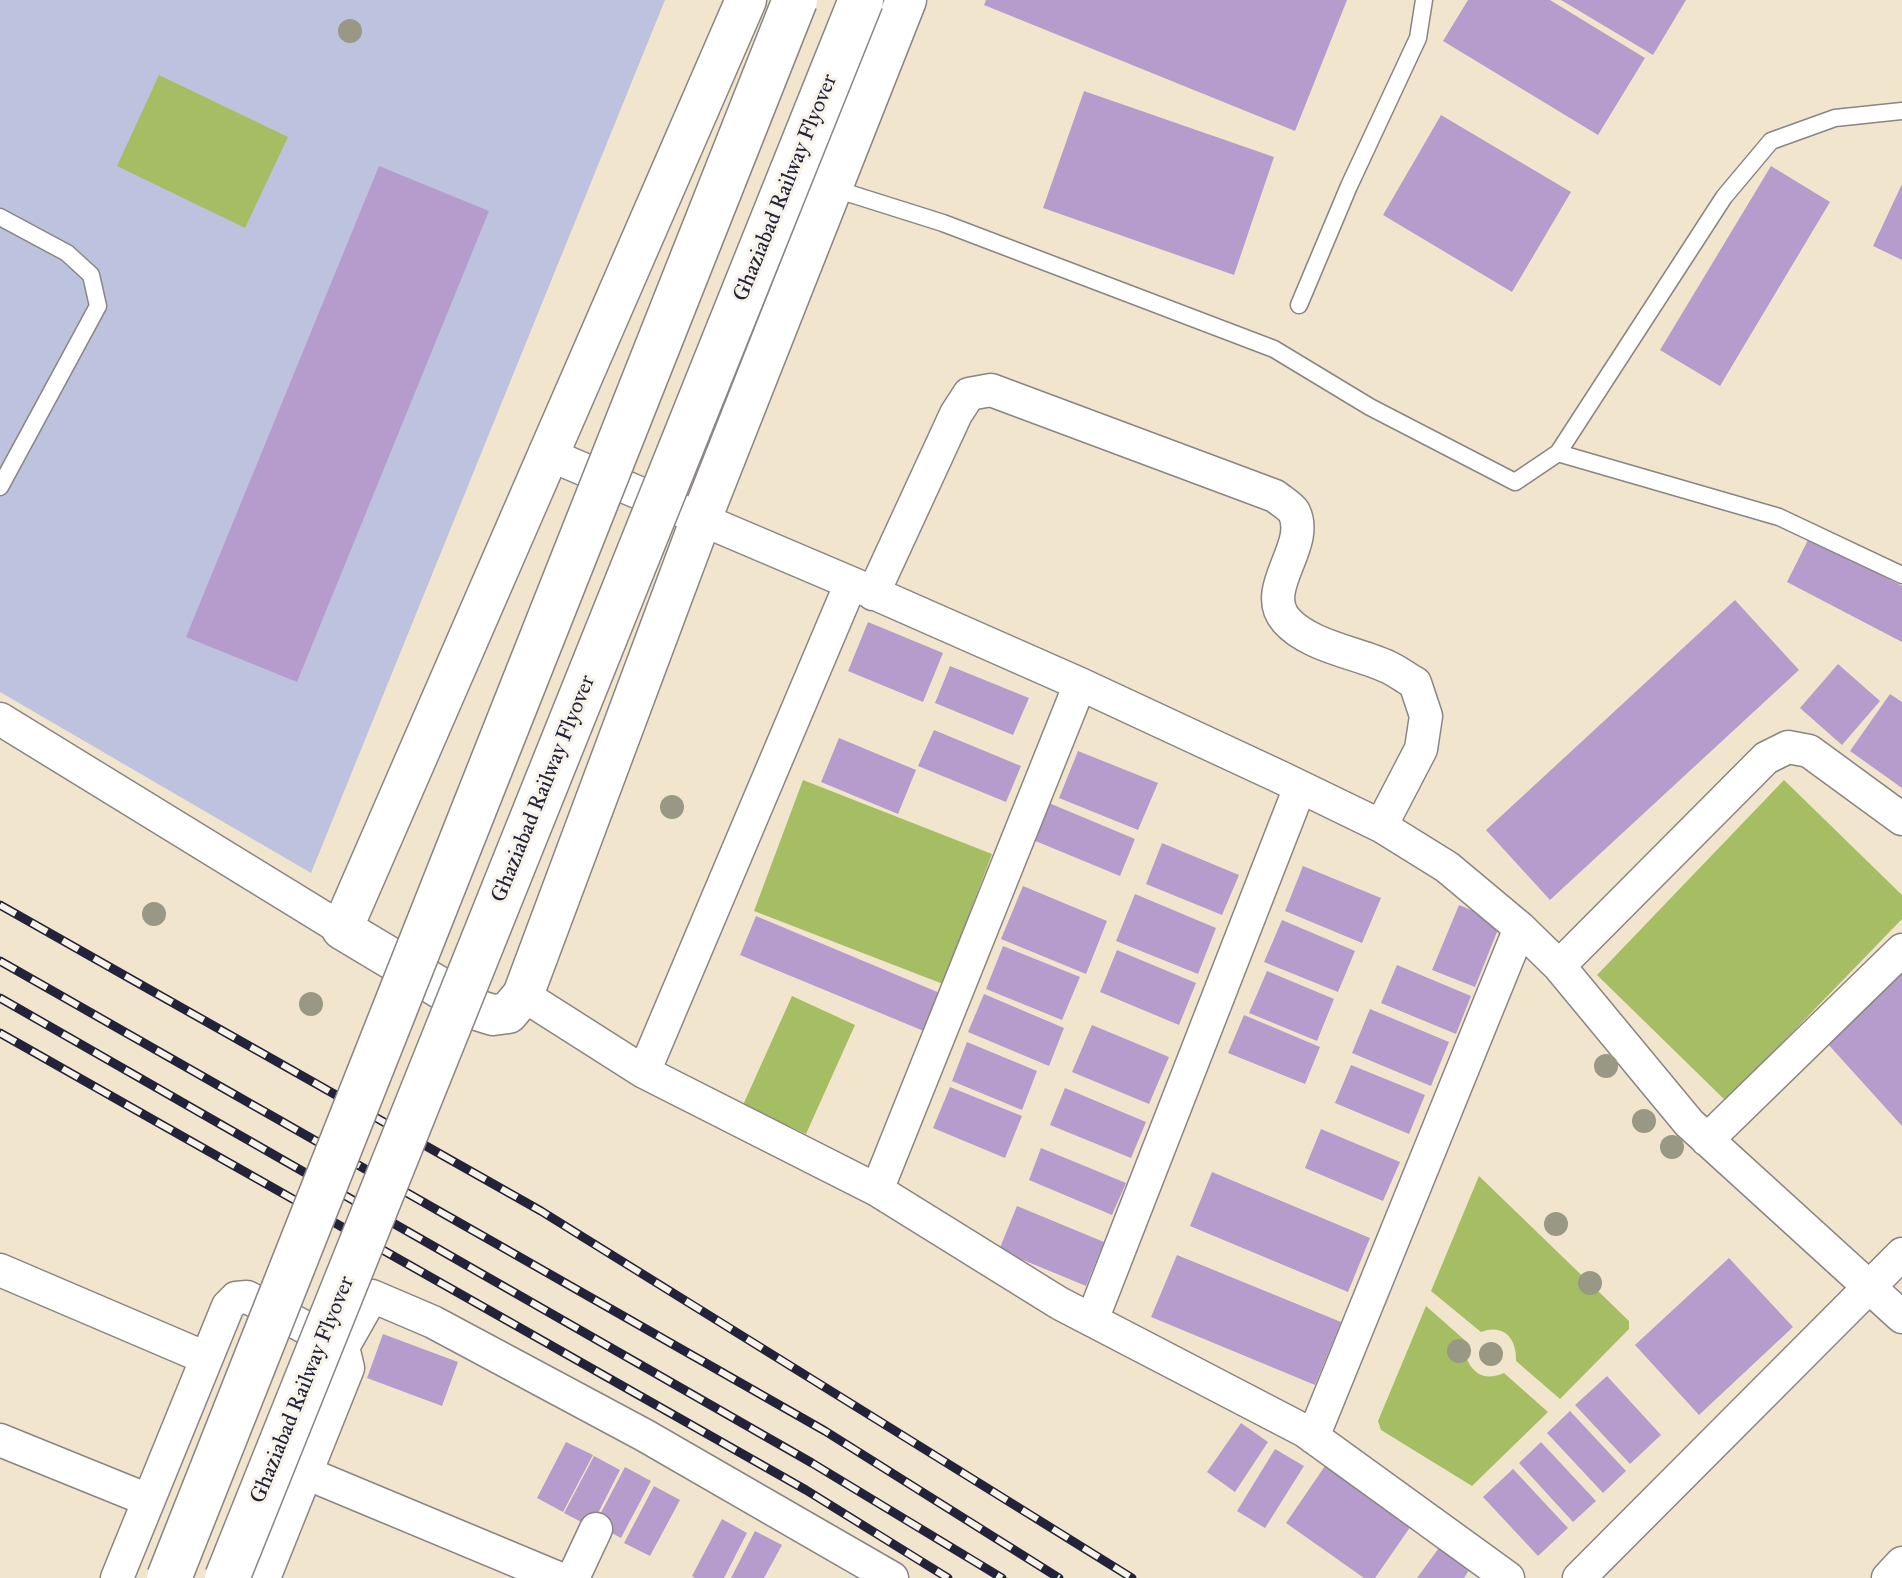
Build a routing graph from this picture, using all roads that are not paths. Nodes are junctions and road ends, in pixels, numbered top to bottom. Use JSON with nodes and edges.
{"nodes":[{"id":1,"x":746,"y":0,"type":"edge"},
{"id":2,"x":795,"y":0,"type":"edge"},
{"id":3,"x":861,"y":0,"type":"edge"},
{"id":4,"x":906,"y":0,"type":"edge"},
{"id":5,"x":1424,"y":0,"type":"edge"},
{"id":6,"x":1902,"y":111,"type":"edge"},
{"id":7,"x":832,"y":188,"type":"junction"},
{"id":8,"x":0,"y":217,"type":"edge"},
{"id":9,"x":1299,"y":305,"type":"dead end"},
{"id":10,"x":1558,"y":453,"type":"junction"},
{"id":11,"x":550,"y":455,"type":"junction"},
{"id":12,"x":0,"y":487,"type":"edge"},
{"id":13,"x":701,"y":519,"type":"junction"},
{"id":14,"x":1902,"y":575,"type":"edge"},
{"id":15,"x":862,"y":588,"type":"junction"},
{"id":16,"x":1080,"y":684,"type":"junction"},
{"id":17,"x":0,"y":719,"type":"edge"},
{"id":18,"x":1300,"y":787,"type":"junction"},
{"id":19,"x":1902,"y":819,"type":"edge"},
{"id":20,"x":1381,"y":826,"type":"junction"},
{"id":21,"x":1520,"y":928,"type":"junction"},
{"id":22,"x":342,"y":929,"type":"junction"},
{"id":23,"x":1902,"y":950,"type":"edge"},
{"id":24,"x":1559,"y":966,"type":"junction"},
{"id":25,"x":523,"y":995,"type":"junction"},
{"id":26,"x":644,"y":1072,"type":"junction"},
{"id":27,"x":1707,"y":1140,"type":"junction"},
{"id":28,"x":877,"y":1190,"type":"junction"},
{"id":29,"x":1902,"y":1254,"type":"edge"},
{"id":30,"x":0,"y":1270,"type":"edge"},
{"id":31,"x":1868,"y":1287,"type":"junction"},
{"id":32,"x":1902,"y":1317,"type":"edge"},
{"id":33,"x":1092,"y":1320,"type":"junction"},
{"id":34,"x":343,"y":1347,"type":"junction"},
{"id":35,"x":206,"y":1358,"type":"junction"},
{"id":36,"x":1313,"y":1437,"type":"junction"},
{"id":37,"x":0,"y":1440,"type":"edge"},
{"id":38,"x":306,"y":1473,"type":"junction"},
{"id":39,"x":148,"y":1500,"type":"junction"},
{"id":40,"x":596,"y":1529,"type":"dead end"},
{"id":41,"x":1902,"y":1563,"type":"edge"},
{"id":42,"x":117,"y":1578,"type":"edge"},
{"id":43,"x":169,"y":1578,"type":"edge"},
{"id":44,"x":227,"y":1578,"type":"edge"},
{"id":45,"x":264,"y":1578,"type":"edge"},
{"id":46,"x":558,"y":1578,"type":"edge"},
{"id":47,"x":573,"y":1578,"type":"edge"},
{"id":48,"x":892,"y":1578,"type":"edge"},
{"id":49,"x":1508,"y":1578,"type":"edge"},
{"id":50,"x":1579,"y":1578,"type":"edge"},
{"id":51,"x":1888,"y":1578,"type":"edge"}],
"edges":[{"from":1,"to":11,"type":"street"},
{"from":2,"to":43,"type":"highway","bridge":true},
{"from":3,"to":44,"type":"highway","name":"Ghaziabad Railway Flyover","bridge":true},
{"from":4,"to":7,"type":"street"},
{"from":5,"to":9,"type":"lane"},
{"from":6,"to":10,"type":"lane"},
{"from":7,"to":10,"type":"lane"},
{"from":7,"to":13,"type":"street"},
{"from":8,"to":12,"type":"lane"},
{"from":10,"to":14,"type":"lane"},
{"from":11,"to":13,"type":"street"},
{"from":11,"to":22,"type":"street"},
{"from":13,"to":15,"type":"street"},
{"from":13,"to":25,"type":"street"},
{"from":15,"to":16,"type":"street"},
{"from":15,"to":20,"type":"street"},
{"from":15,"to":26,"type":"street"},
{"from":16,"to":18,"type":"street"},
{"from":16,"to":28,"type":"street"},
{"from":17,"to":22,"type":"street"},
{"from":18,"to":20,"type":"street"},
{"from":18,"to":33,"type":"street"},
{"from":19,"to":24,"type":"street"},
{"from":20,"to":21,"type":"street"},
{"from":21,"to":24,"type":"street"},
{"from":21,"to":36,"type":"street"},
{"from":22,"to":25,"type":"street"},
{"from":23,"to":27,"type":"street"},
{"from":24,"to":27,"type":"street"},
{"from":25,"to":26,"type":"street"},
{"from":26,"to":28,"type":"street"},
{"from":27,"to":31,"type":"street"},
{"from":28,"to":33,"type":"street"},
{"from":29,"to":31,"type":"street"},
{"from":30,"to":35,"type":"street"},
{"from":31,"to":32,"type":"street"},
{"from":31,"to":50,"type":"street"},
{"from":33,"to":36,"type":"street"},
{"from":34,"to":35,"type":"street"},
{"from":34,"to":38,"type":"street"},
{"from":34,"to":48,"type":"street"},
{"from":35,"to":39,"type":"street"},
{"from":36,"to":49,"type":"street"},
{"from":37,"to":39,"type":"street"},
{"from":38,"to":45,"type":"street"},
{"from":38,"to":46,"type":"street"},
{"from":39,"to":42,"type":"street"},
{"from":40,"to":47,"type":"street"},
{"from":41,"to":51,"type":"street"}]}
